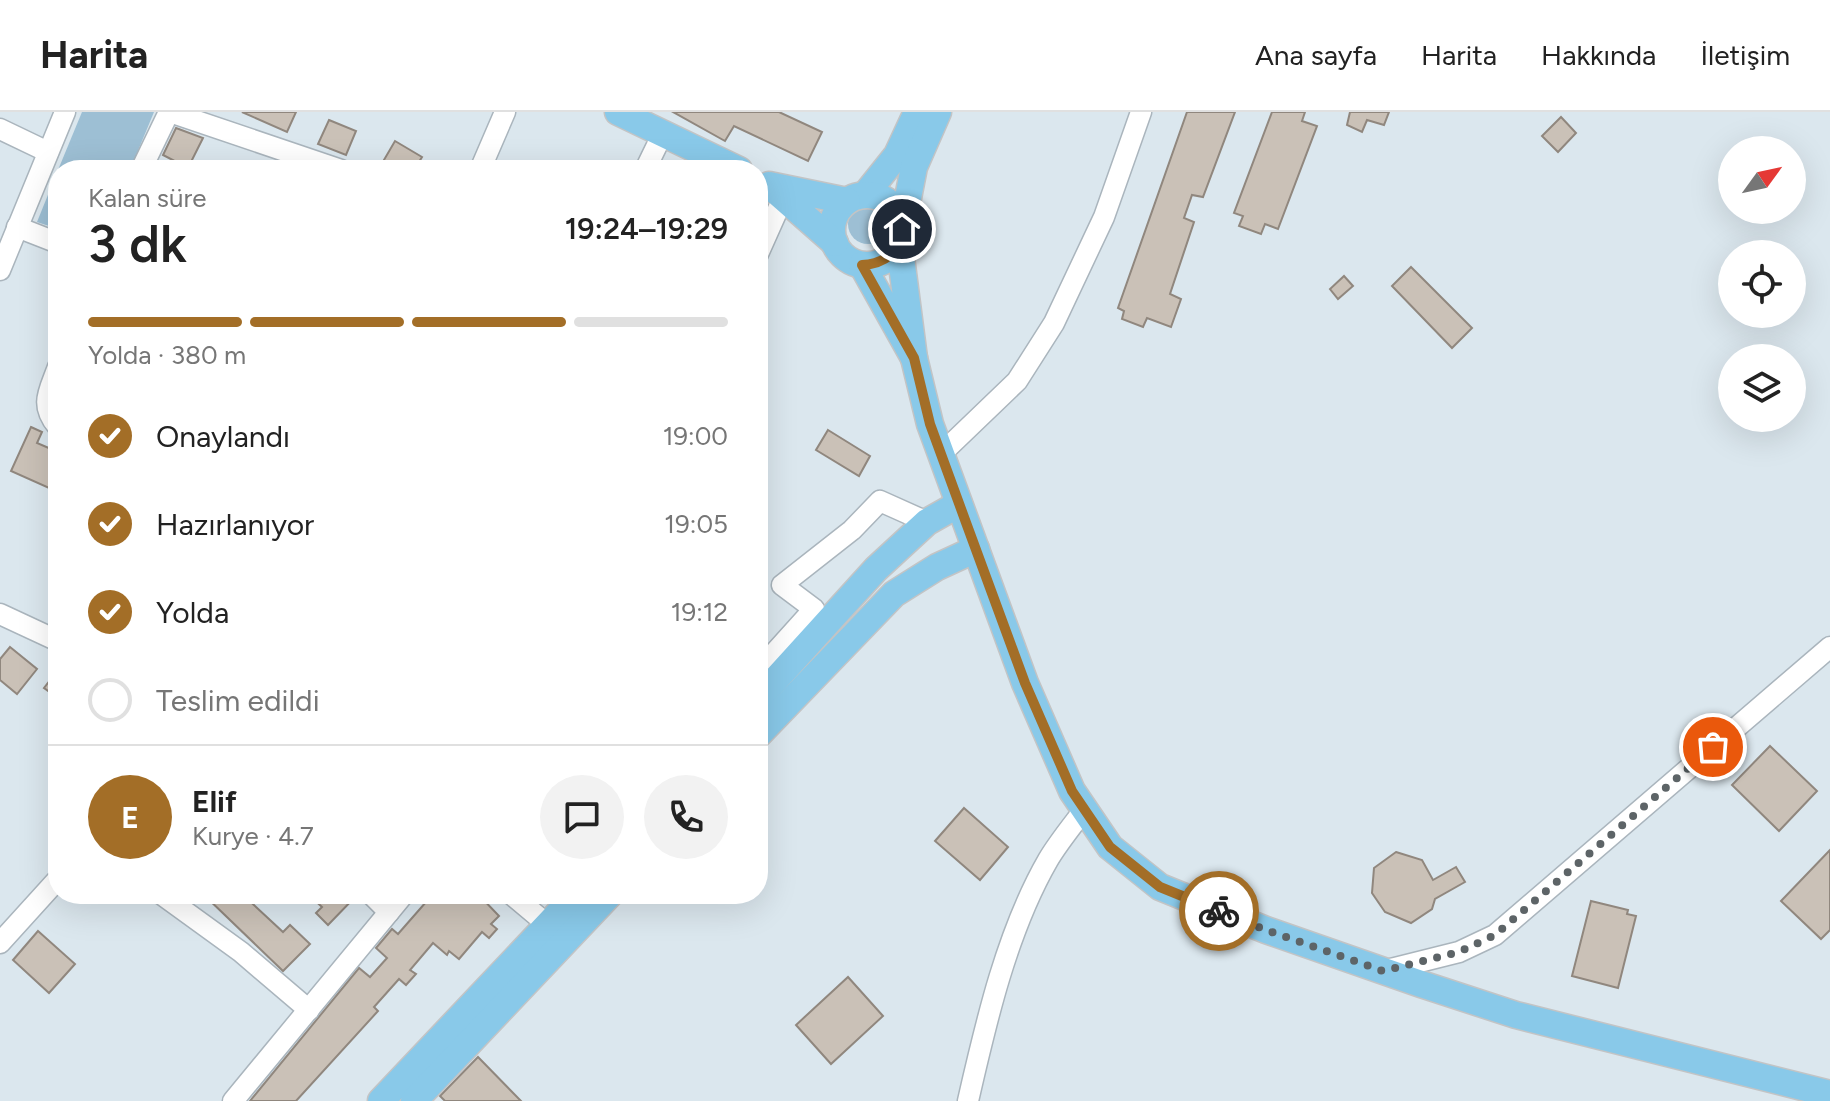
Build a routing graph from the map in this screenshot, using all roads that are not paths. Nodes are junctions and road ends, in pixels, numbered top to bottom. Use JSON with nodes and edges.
{"nodes":[{"id":1,"x":65,"y":112,"type":"edge"},
{"id":2,"x":170,"y":112,"type":"edge"},
{"id":3,"x":505,"y":112,"type":"edge"},
{"id":4,"x":618,"y":112,"type":"edge"},
{"id":5,"x":917,"y":112,"type":"edge"},
{"id":6,"x":938,"y":112,"type":"edge"},
{"id":7,"x":1141,"y":112,"type":"edge"},
{"id":8,"x":0,"y":129,"type":"edge"},
{"id":9,"x":663,"y":133,"type":"junction"},
{"id":10,"x":48,"y":152,"type":"junction"},
{"id":11,"x":146,"y":160,"type":"edge"},
{"id":12,"x":312,"y":160,"type":"edge"},
{"id":13,"x":484,"y":160,"type":"edge"},
{"id":14,"x":650,"y":160,"type":"edge"},
{"id":15,"x":718,"y":160,"type":"edge"},
{"id":16,"x":770,"y":187,"type":"edge"},
{"id":17,"x":856,"y":198,"type":"junction"},
{"id":18,"x":17,"y":227,"type":"junction"},
{"id":19,"x":900,"y":236,"type":"junction"},
{"id":20,"x":48,"y":239,"type":"edge"},
{"id":21,"x":835,"y":243,"type":"junction"},
{"id":22,"x":862,"y":265,"type":"junction"},
{"id":23,"x":0,"y":270,"type":"edge"},
{"id":24,"x":914,"y":358,"type":"junction"},
{"id":25,"x":941,"y":454,"type":"junction"},
{"id":26,"x":959,"y":504,"type":"junction"},
{"id":27,"x":927,"y":522,"type":"junction"},
{"id":28,"x":976,"y":549,"type":"junction"},
{"id":29,"x":0,"y":614,"type":"edge"},
{"id":30,"x":48,"y":636,"type":"edge"},
{"id":31,"x":1830,"y":647,"type":"edge"},
{"id":32,"x":768,"y":660,"type":"edge"},
{"id":33,"x":768,"y":688,"type":"edge"},
{"id":34,"x":768,"y":725,"type":"edge"},
{"id":35,"x":1084,"y":810,"type":"junction"},
{"id":36,"x":48,"y":890,"type":"edge"},
{"id":37,"x":175,"y":904,"type":"edge"},
{"id":38,"x":381,"y":904,"type":"edge"},
{"id":39,"x":396,"y":904,"type":"edge"},
{"id":40,"x":523,"y":904,"type":"edge"},
{"id":41,"x":568,"y":904,"type":"edge"},
{"id":42,"x":601,"y":904,"type":"edge"},
{"id":43,"x":389,"y":912,"type":"junction"},
{"id":44,"x":548,"y":925,"type":"junction"},
{"id":45,"x":0,"y":943,"type":"edge"},
{"id":46,"x":1383,"y":971,"type":"junction"},
{"id":47,"x":309,"y":1010,"type":"junction"},
{"id":48,"x":1830,"y":1094,"type":"edge"},
{"id":49,"x":233,"y":1101,"type":"edge"},
{"id":50,"x":381,"y":1101,"type":"edge"},
{"id":51,"x":414,"y":1101,"type":"edge"},
{"id":52,"x":968,"y":1101,"type":"edge"}],
"edges":[{"from":1,"to":10,"type":"street"},
{"from":2,"to":11,"type":"street"},
{"from":2,"to":12,"type":"street"},
{"from":3,"to":13,"type":"street"},
{"from":4,"to":9,"type":"main road"},
{"from":5,"to":17,"type":"main road"},
{"from":6,"to":19,"type":"main road"},
{"from":7,"to":25,"type":"street"},
{"from":8,"to":10,"type":"street"},
{"from":9,"to":14,"type":"street"},
{"from":9,"to":15,"type":"main road"},
{"from":10,"to":18,"type":"street"},
{"from":16,"to":17,"type":"main road"},
{"from":16,"to":21,"type":"main road"},
{"from":17,"to":19,"type":"main road"},
{"from":17,"to":21,"type":"main road"},
{"from":18,"to":20,"type":"street"},
{"from":18,"to":23,"type":"street"},
{"from":19,"to":22,"type":"main road"},
{"from":19,"to":24,"type":"main road"},
{"from":21,"to":22,"type":"main road"},
{"from":22,"to":24,"type":"main road"},
{"from":24,"to":25,"type":"main road"},
{"from":25,"to":26,"type":"main road"},
{"from":26,"to":27,"type":"main road"},
{"from":26,"to":28,"type":"main road"},
{"from":27,"to":32,"type":"street"},
{"from":27,"to":33,"type":"main road"},
{"from":28,"to":34,"type":"main road"},
{"from":28,"to":35,"type":"main road"},
{"from":29,"to":30,"type":"street"},
{"from":31,"to":46,"type":"street"},
{"from":35,"to":46,"type":"main road"},
{"from":35,"to":52,"type":"street"},
{"from":36,"to":45,"type":"street"},
{"from":37,"to":47,"type":"street"},
{"from":38,"to":43,"type":"street"},
{"from":39,"to":43,"type":"street"},
{"from":40,"to":44,"type":"street"},
{"from":41,"to":44,"type":"main road"},
{"from":42,"to":51,"type":"main road"},
{"from":43,"to":47,"type":"street"},
{"from":44,"to":50,"type":"main road"},
{"from":46,"to":48,"type":"main road"},
{"from":47,"to":49,"type":"street"}]}
